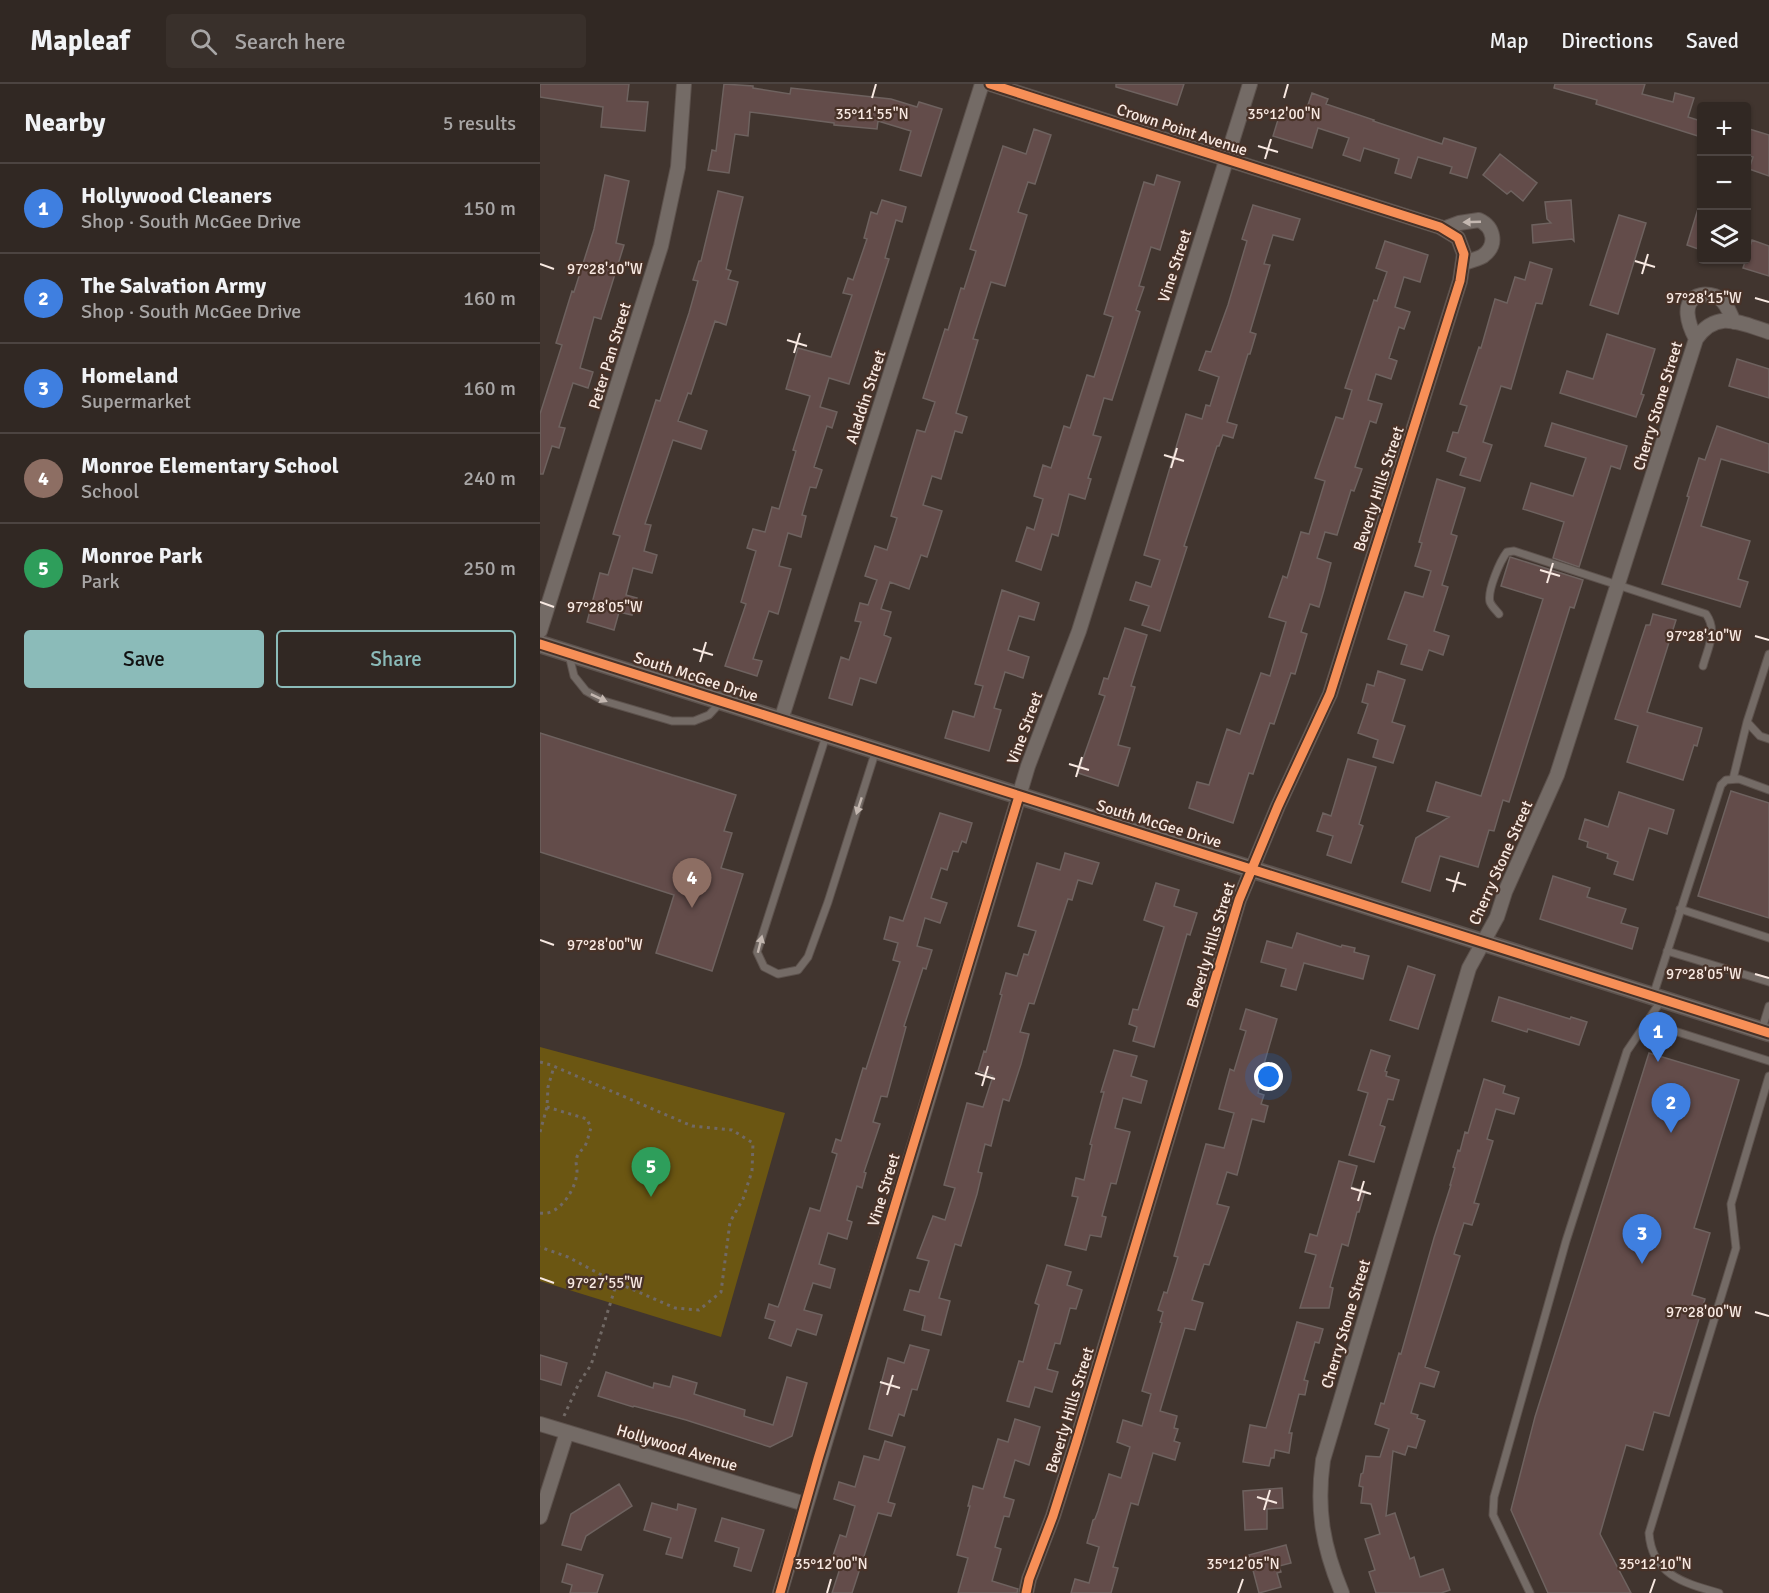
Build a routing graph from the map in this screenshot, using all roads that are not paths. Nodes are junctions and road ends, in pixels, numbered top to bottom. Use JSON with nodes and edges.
{"nodes":[{"id":1,"x":684,"y":84,"type":"edge"},
{"id":2,"x":982,"y":84,"type":"edge"},
{"id":3,"x":990,"y":84,"type":"edge"},
{"id":4,"x":1250,"y":84,"type":"edge"},
{"id":5,"x":1227,"y":160,"type":"junction"},
{"id":6,"x":1443,"y":229,"type":"junction"},
{"id":7,"x":1462,"y":245,"type":"joint"},
{"id":8,"x":1464,"y":264,"type":"junction"},
{"id":9,"x":1734,"y":322,"type":"junction"},
{"id":10,"x":1769,"y":332,"type":"edge"},
{"id":11,"x":1696,"y":339,"type":"junction"},
{"id":12,"x":1618,"y":585,"type":"junction"},
{"id":13,"x":1499,"y":614,"type":"dead end"},
{"id":14,"x":540,"y":631,"type":"edge"},
{"id":15,"x":540,"y":644,"type":"edge"},
{"id":16,"x":568,"y":653,"type":"junction"},
{"id":17,"x":1769,"y":654,"type":"edge"},
{"id":18,"x":1703,"y":666,"type":"dead end"},
{"id":19,"x":721,"y":701,"type":"junction"},
{"id":20,"x":782,"y":720,"type":"junction"},
{"id":21,"x":1747,"y":722,"type":"junction"},
{"id":22,"x":827,"y":735,"type":"junction"},
{"id":23,"x":1769,"y":739,"type":"edge"},
{"id":24,"x":876,"y":750,"type":"junction"},
{"id":25,"x":1732,"y":779,"type":"junction"},
{"id":26,"x":1769,"y":790,"type":"edge"},
{"id":27,"x":1019,"y":796,"type":"junction"},
{"id":28,"x":1251,"y":869,"type":"junction"},
{"id":29,"x":1680,"y":909,"type":"junction"},
{"id":30,"x":1769,"y":938,"type":"edge"},
{"id":31,"x":1483,"y":942,"type":"junction"},
{"id":32,"x":1667,"y":951,"type":"junction"},
{"id":33,"x":1769,"y":982,"type":"edge"},
{"id":34,"x":1658,"y":998,"type":"junction"},
{"id":35,"x":1769,"y":1006,"type":"edge"},
{"id":36,"x":1646,"y":1022,"type":"junction"},
{"id":37,"x":1765,"y":1032,"type":"edge"},
{"id":38,"x":1769,"y":1061,"type":"edge"},
{"id":39,"x":1769,"y":1078,"type":"edge"},
{"id":40,"x":540,"y":1424,"type":"edge"},
{"id":41,"x":563,"y":1431,"type":"junction"},
{"id":42,"x":805,"y":1504,"type":"junction"},
{"id":43,"x":540,"y":1516,"type":"edge"},
{"id":44,"x":780,"y":1593,"type":"edge"},
{"id":45,"x":1026,"y":1593,"type":"edge"},
{"id":46,"x":1342,"y":1593,"type":"edge"},
{"id":47,"x":1530,"y":1593,"type":"edge"},
{"id":48,"x":1719,"y":1593,"type":"edge"}],
"edges":[{"from":1,"to":14,"type":"street","name":"Peter Pan Street"},
{"from":2,"to":20,"type":"street","name":"Aladdin Street"},
{"from":3,"to":5,"type":"street","name":"Crown Point Avenue"},
{"from":4,"to":5,"type":"street","name":"Vine Street"},
{"from":5,"to":6,"type":"street","name":"Crown Point Avenue"},
{"from":5,"to":27,"type":"street","name":"Vine Street"},
{"from":6,"to":7,"type":"street","name":"Crown Point Avenue"},
{"from":8,"to":6,"type":"street","one_way":true},
{"from":7,"to":8,"type":"street","name":"Beverly Hills Street"},
{"from":8,"to":28,"type":"street","name":"Beverly Hills Street"},
{"from":9,"to":10,"type":"street"},
{"from":9,"to":11,"type":"street","name":"Cherry Stone Street"},
{"from":9,"to":11,"type":"street"},
{"from":11,"to":12,"type":"street","name":"Cherry Stone Street"},
{"from":12,"to":13,"type":"lane"},
{"from":12,"to":18,"type":"lane"},
{"from":12,"to":31,"type":"street","name":"Cherry Stone Street"},
{"from":15,"to":16,"type":"street","name":"South McGee Drive"},
{"from":16,"to":19,"type":"street","name":"South McGee Drive"},
{"from":16,"to":19,"type":"lane","one_way":true},
{"from":17,"to":21,"type":"lane"},
{"from":19,"to":20,"type":"street","name":"South McGee Drive"},
{"from":20,"to":22,"type":"street","name":"South McGee Drive"},
{"from":21,"to":23,"type":"lane"},
{"from":21,"to":25,"type":"lane"},
{"from":22,"to":24,"type":"street","name":"South McGee Drive"},
{"from":24,"to":22,"type":"lane","one_way":true},
{"from":24,"to":27,"type":"street","name":"South McGee Drive"},
{"from":25,"to":26,"type":"lane"},
{"from":25,"to":29,"type":"lane"},
{"from":27,"to":28,"type":"street","name":"South McGee Drive"},
{"from":27,"to":42,"type":"street","name":"Vine Street"},
{"from":28,"to":31,"type":"street","name":"South McGee Drive"},
{"from":28,"to":45,"type":"street","name":"Beverly Hills Street"},
{"from":29,"to":30,"type":"lane"},
{"from":29,"to":32,"type":"lane"},
{"from":31,"to":34,"type":"street","name":"South McGee Drive"},
{"from":31,"to":46,"type":"street","name":"Cherry Stone Street"},
{"from":32,"to":33,"type":"lane"},
{"from":32,"to":34,"type":"lane"},
{"from":34,"to":36,"type":"lane"},
{"from":34,"to":37,"type":"street","name":"South McGee Drive"},
{"from":35,"to":37,"type":"lane"},
{"from":36,"to":38,"type":"lane"},
{"from":36,"to":47,"type":"lane"},
{"from":39,"to":48,"type":"lane"},
{"from":40,"to":41,"type":"street","name":"Hollywood Avenue"},
{"from":41,"to":42,"type":"street","name":"Hollywood Avenue"},
{"from":41,"to":43,"type":"street"},
{"from":42,"to":44,"type":"street","name":"Vine Street"}]}
